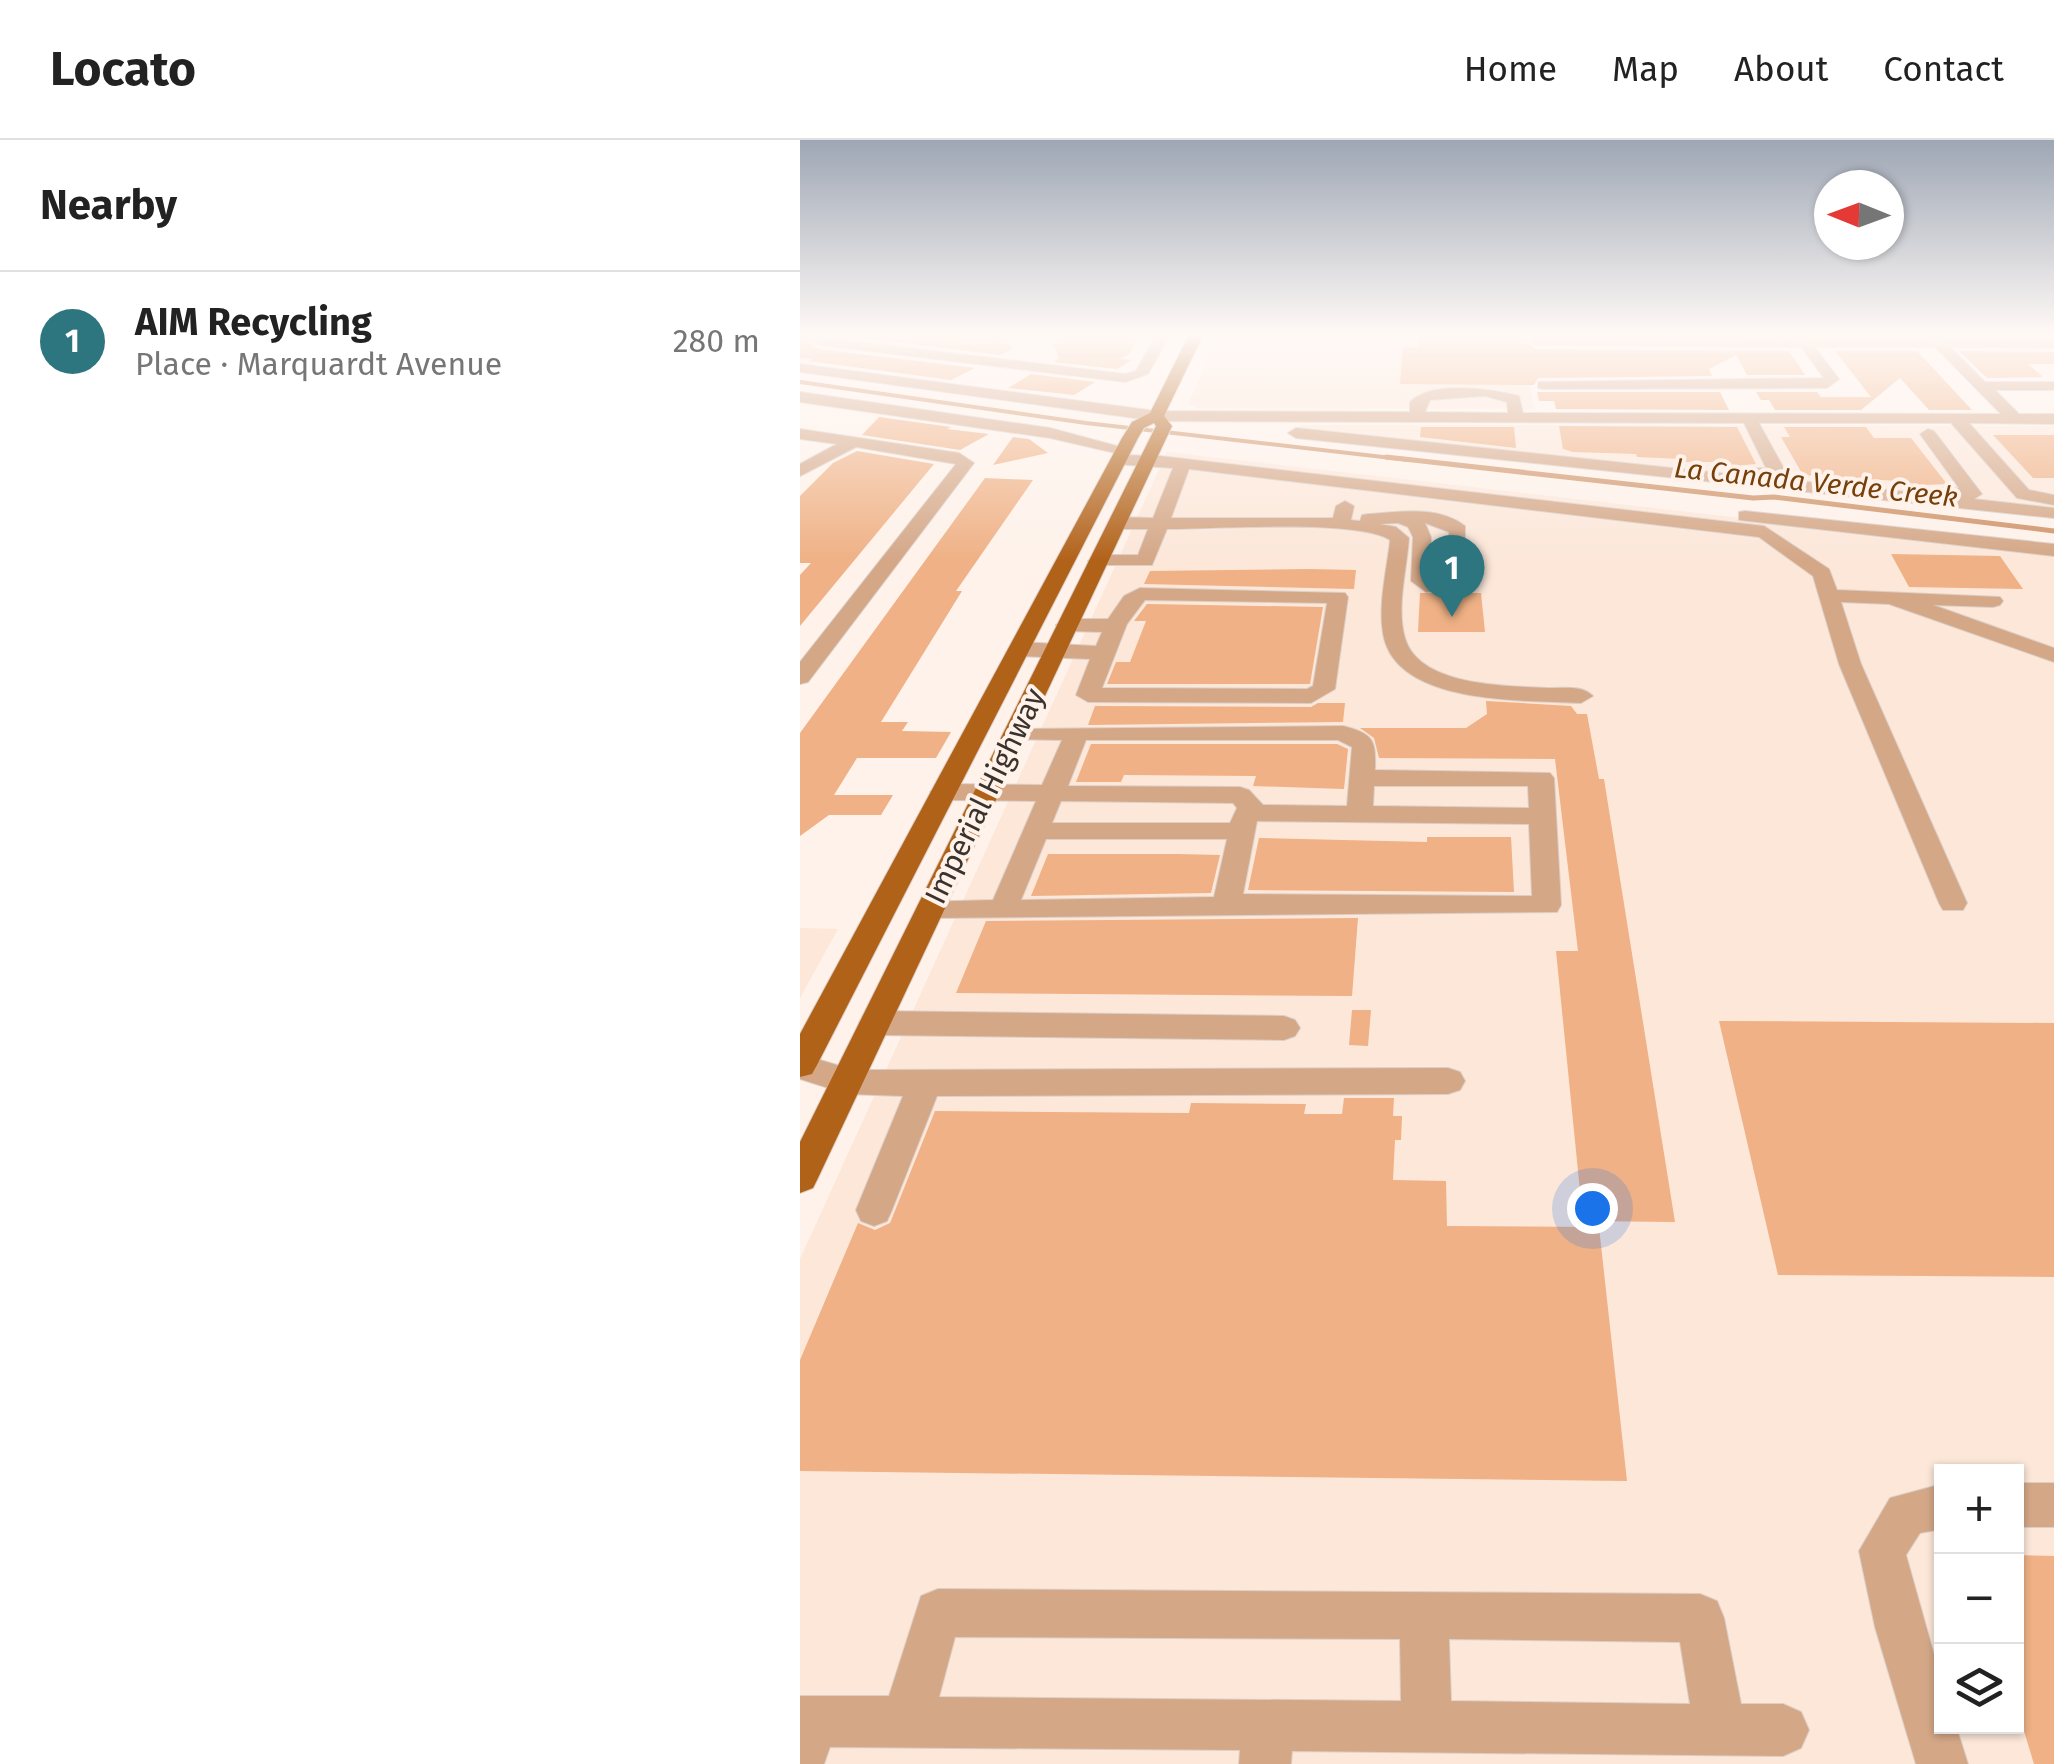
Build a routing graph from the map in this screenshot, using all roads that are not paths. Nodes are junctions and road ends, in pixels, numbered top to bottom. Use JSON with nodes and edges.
{"nodes":[{"id":1,"x":882,"y":409,"type":"edge"},
{"id":2,"x":1095,"y":409,"type":"edge"},
{"id":3,"x":1159,"y":409,"type":"edge"},
{"id":4,"x":1418,"y":409,"type":"edge"},
{"id":5,"x":1515,"y":409,"type":"edge"},
{"id":6,"x":2005,"y":409,"type":"edge"},
{"id":7,"x":1245,"y":416,"type":"junction"},
{"id":8,"x":1417,"y":416,"type":"junction"},
{"id":9,"x":1155,"y":417,"type":"junction"},
{"id":10,"x":1516,"y":417,"type":"junction"},
{"id":11,"x":1915,"y":419,"type":"junction"},
{"id":12,"x":1956,"y":419,"type":"junction"},
{"id":13,"x":2016,"y":419,"type":"junction"},
{"id":14,"x":2054,"y":420,"type":"edge"},
{"id":15,"x":1552,"y":425,"type":"junction"},
{"id":16,"x":1753,"y":426,"type":"junction"},
{"id":17,"x":800,"y":434,"type":"edge"},
{"id":18,"x":1928,"y":434,"type":"junction"},
{"id":19,"x":854,"y":442,"type":"junction"},
{"id":20,"x":1124,"y":451,"type":"junction"},
{"id":21,"x":1151,"y":453,"type":"junction"},
{"id":22,"x":1176,"y":463,"type":"junction"},
{"id":23,"x":800,"y":471,"type":"edge"},
{"id":24,"x":1778,"y":474,"type":"junction"},
{"id":25,"x":1800,"y":484,"type":"junction"},
{"id":26,"x":1352,"y":485,"type":"junction"},
{"id":27,"x":2054,"y":500,"type":"edge"},
{"id":28,"x":2054,"y":513,"type":"edge"},
{"id":29,"x":1404,"y":519,"type":"junction"},
{"id":30,"x":1117,"y":523,"type":"junction"},
{"id":31,"x":1159,"y":523,"type":"junction"},
{"id":32,"x":1792,"y":523,"type":"junction"},
{"id":33,"x":1340,"y":524,"type":"junction"},
{"id":34,"x":2054,"y":550,"type":"edge"},
{"id":35,"x":1098,"y":561,"type":"junction"},
{"id":36,"x":1398,"y":562,"type":"junction"},
{"id":37,"x":1422,"y":562,"type":"junction"},
{"id":38,"x":1831,"y":596,"type":"junction"},
{"id":39,"x":1892,"y":598,"type":"junction"},
{"id":40,"x":1993,"y":601,"type":"dead end"},
{"id":41,"x":1068,"y":625,"type":"junction"},
{"id":42,"x":1116,"y":626,"type":"junction"},
{"id":43,"x":1019,"y":648,"type":"junction"},
{"id":44,"x":1055,"y":650,"type":"junction"},
{"id":45,"x":1106,"y":653,"type":"junction"},
{"id":46,"x":2002,"y":653,"type":"dead end"},
{"id":47,"x":2054,"y":654,"type":"edge"},
{"id":48,"x":2054,"y":670,"type":"edge"},
{"id":49,"x":800,"y":677,"type":"edge"},
{"id":50,"x":1581,"y":696,"type":"dead end"},
{"id":51,"x":1014,"y":734,"type":"junction"},
{"id":52,"x":1077,"y":734,"type":"junction"},
{"id":53,"x":1362,"y":778,"type":"junction"},
{"id":54,"x":943,"y":792,"type":"junction"},
{"id":55,"x":986,"y":794,"type":"junction"},
{"id":56,"x":1051,"y":795,"type":"junction"},
{"id":57,"x":1360,"y":814,"type":"junction"},
{"id":58,"x":1542,"y":816,"type":"junction"},
{"id":59,"x":1245,"y":817,"type":"junction"},
{"id":60,"x":1036,"y":831,"type":"junction"},
{"id":61,"x":1953,"y":903,"type":"dead end"},
{"id":62,"x":1227,"y":904,"type":"junction"},
{"id":63,"x":930,"y":909,"type":"junction"},
{"id":64,"x":1003,"y":909,"type":"junction"},
{"id":65,"x":875,"y":1023,"type":"junction"},
{"id":66,"x":1284,"y":1028,"type":"dead end"},
{"id":67,"x":800,"y":1066,"type":"edge"},
{"id":68,"x":1448,"y":1081,"type":"dead end"},
{"id":69,"x":847,"y":1082,"type":"junction"},
{"id":70,"x":926,"y":1084,"type":"junction"},
{"id":71,"x":800,"y":1178,"type":"edge"},
{"id":72,"x":874,"y":1210,"type":"dead end"},
{"id":73,"x":2024,"y":1505,"type":"edge"},
{"id":74,"x":2054,"y":1505,"type":"edge"},
{"id":75,"x":1934,"y":1508,"type":"edge"},
{"id":76,"x":1424,"y":1615,"type":"junction"},
{"id":77,"x":906,"y":1722,"type":"junction"},
{"id":78,"x":1426,"y":1726,"type":"junction"},
{"id":79,"x":1720,"y":1729,"type":"junction"},
{"id":80,"x":1784,"y":1730,"type":"dead end"},
{"id":81,"x":804,"y":1734,"type":"edge"},
{"id":82,"x":1267,"y":1745,"type":"edge"},
{"id":83,"x":1942,"y":1764,"type":"edge"}],
"edges":[{"from":1,"to":20,"type":"street"},
{"from":2,"to":9,"type":"street"},
{"from":3,"to":9,"type":"main road","name":"Imperial Highway"},
{"from":4,"to":8,"type":"street"},
{"from":5,"to":10,"type":"street"},
{"from":6,"to":13,"type":"street"},
{"from":7,"to":8,"type":"street"},
{"from":7,"to":9,"type":"street"},
{"from":7,"to":25,"type":"street"},
{"from":8,"to":10,"type":"street"},
{"from":9,"to":20,"type":"main road","name":"Imperial Highway"},
{"from":9,"to":21,"type":"main road","name":"Imperial Highway"},
{"from":10,"to":15,"type":"street"},
{"from":11,"to":12,"type":"street"},
{"from":11,"to":16,"type":"street"},
{"from":11,"to":18,"type":"street"},
{"from":12,"to":13,"type":"street"},
{"from":12,"to":27,"type":"street"},
{"from":13,"to":14,"type":"street"},
{"from":15,"to":16,"type":"street"},
{"from":15,"to":24,"type":"street"},
{"from":16,"to":18,"type":"street"},
{"from":16,"to":24,"type":"street"},
{"from":17,"to":19,"type":"street"},
{"from":18,"to":24,"type":"street"},
{"from":19,"to":23,"type":"street"},
{"from":19,"to":49,"type":"street"},
{"from":20,"to":21,"type":"street"},
{"from":20,"to":43,"type":"main road","name":"Imperial Highway"},
{"from":21,"to":22,"type":"street"},
{"from":21,"to":30,"type":"main road","name":"Imperial Highway"},
{"from":22,"to":26,"type":"street"},
{"from":22,"to":31,"type":"street"},
{"from":22,"to":32,"type":"street"},
{"from":25,"to":28,"type":"street"},
{"from":25,"to":32,"type":"street"},
{"from":26,"to":33,"type":"street"},
{"from":26,"to":38,"type":"street"},
{"from":29,"to":33,"type":"street"},
{"from":29,"to":37,"type":"street"},
{"from":29,"to":37,"type":"street"},
{"from":30,"to":31,"type":"street"},
{"from":30,"to":35,"type":"main road","name":"Imperial Highway"},
{"from":31,"to":33,"type":"street"},
{"from":31,"to":35,"type":"street"},
{"from":32,"to":34,"type":"street"},
{"from":33,"to":36,"type":"street"},
{"from":35,"to":41,"type":"main road","name":"Imperial Highway"},
{"from":36,"to":37,"type":"street"},
{"from":36,"to":50,"type":"street"},
{"from":38,"to":39,"type":"street"},
{"from":38,"to":61,"type":"street"},
{"from":39,"to":40,"type":"street"},
{"from":39,"to":47,"type":"street"},
{"from":41,"to":42,"type":"street"},
{"from":41,"to":44,"type":"main road","name":"Imperial Highway"},
{"from":42,"to":45,"type":"street"},
{"from":42,"to":45,"type":"street"},
{"from":43,"to":44,"type":"street"},
{"from":43,"to":54,"type":"main road","name":"Imperial Highway"},
{"from":44,"to":45,"type":"street"},
{"from":44,"to":51,"type":"main road","name":"Imperial Highway"},
{"from":46,"to":48,"type":"street"},
{"from":51,"to":52,"type":"street"},
{"from":51,"to":55,"type":"main road","name":"Imperial Highway"},
{"from":52,"to":53,"type":"street"},
{"from":52,"to":56,"type":"street"},
{"from":53,"to":57,"type":"street"},
{"from":53,"to":58,"type":"street"},
{"from":54,"to":55,"type":"street"},
{"from":54,"to":67,"type":"main road","name":"Imperial Highway"},
{"from":55,"to":56,"type":"street"},
{"from":55,"to":63,"type":"main road","name":"Imperial Highway"},
{"from":56,"to":59,"type":"street"},
{"from":56,"to":60,"type":"street"},
{"from":57,"to":58,"type":"street"},
{"from":57,"to":59,"type":"street"},
{"from":58,"to":62,"type":"street"},
{"from":59,"to":60,"type":"street"},
{"from":59,"to":62,"type":"street"},
{"from":60,"to":64,"type":"street"},
{"from":62,"to":64,"type":"street"},
{"from":63,"to":64,"type":"street"},
{"from":63,"to":65,"type":"main road","name":"Imperial Highway"},
{"from":65,"to":66,"type":"street"},
{"from":65,"to":69,"type":"main road","name":"Imperial Highway"},
{"from":67,"to":69,"type":"street"},
{"from":68,"to":70,"type":"street"},
{"from":69,"to":70,"type":"street"},
{"from":69,"to":71,"type":"main road","name":"Imperial Highway"},
{"from":70,"to":72,"type":"street"},
{"from":73,"to":74,"type":"street"},
{"from":75,"to":83,"type":"street"},
{"from":76,"to":77,"type":"street"},
{"from":76,"to":78,"type":"street"},
{"from":76,"to":79,"type":"street"},
{"from":77,"to":81,"type":"street"},
{"from":77,"to":82,"type":"street"},
{"from":78,"to":79,"type":"street"},
{"from":78,"to":82,"type":"street"},
{"from":79,"to":80,"type":"street"}]}
